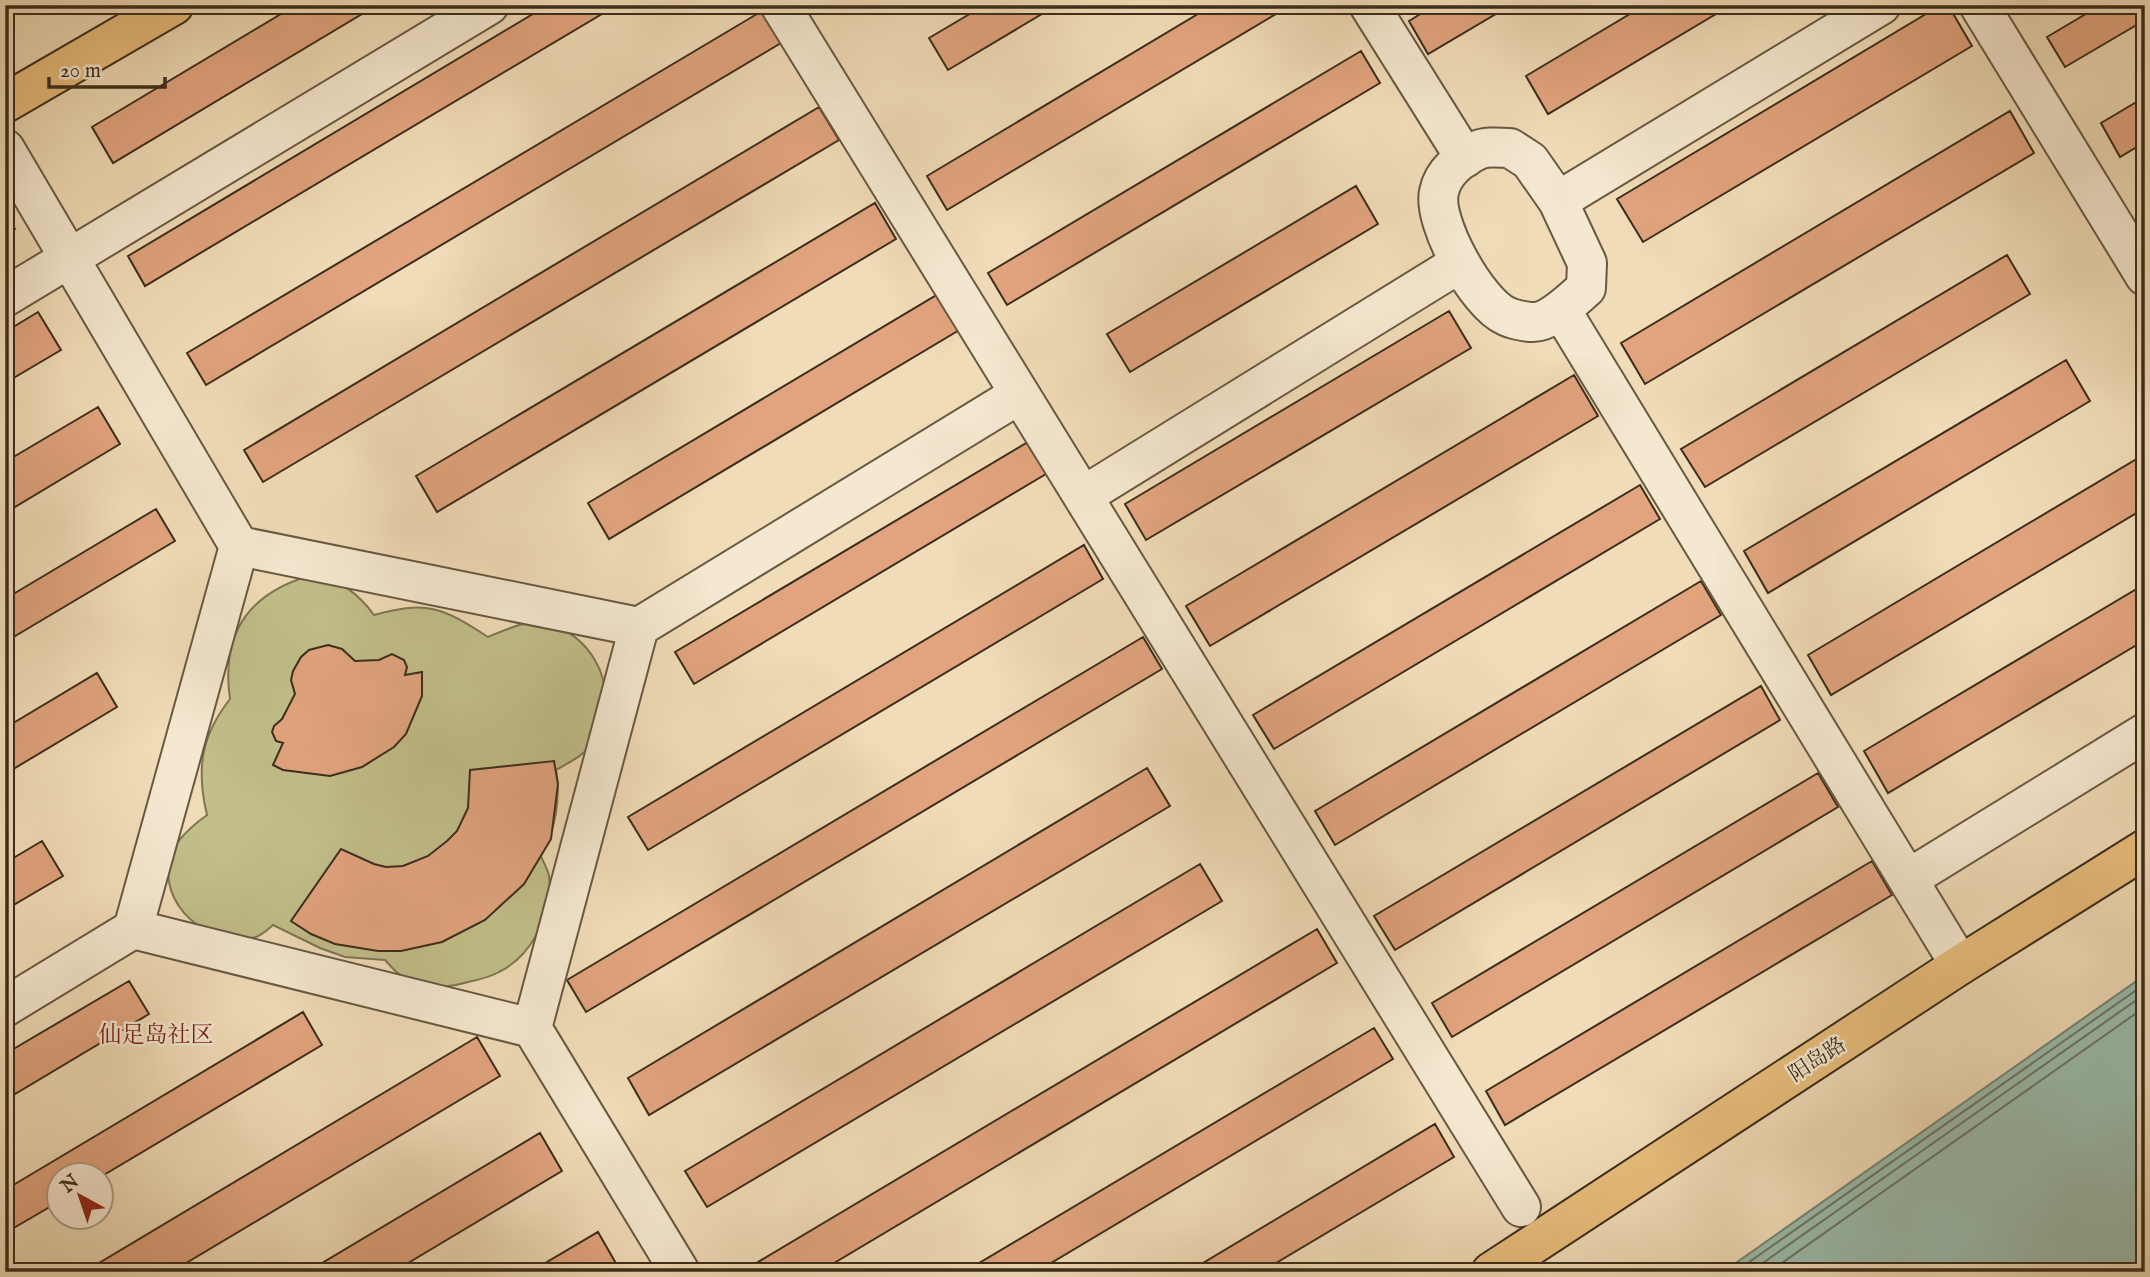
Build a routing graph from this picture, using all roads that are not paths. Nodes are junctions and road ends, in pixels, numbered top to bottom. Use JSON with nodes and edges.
{"nodes":[{"id":1,"x":174,"y":5,"type":"edge"},
{"id":2,"x":489,"y":5,"type":"edge"},
{"id":3,"x":780,"y":5,"type":"edge"},
{"id":4,"x":1369,"y":5,"type":"edge"},
{"id":5,"x":1881,"y":5,"type":"edge"},
{"id":6,"x":1979,"y":5,"type":"edge"},
{"id":7,"x":5,"y":103,"type":"edge"},
{"id":8,"x":5,"y":149,"type":"edge"},
{"id":9,"x":1465,"y":158,"type":"junction"},
{"id":10,"x":1558,"y":201,"type":"junction"},
{"id":11,"x":70,"y":258,"type":"junction"},
{"id":12,"x":1460,"y":263,"type":"junction"},
{"id":13,"x":2145,"y":276,"type":"edge"},
{"id":14,"x":5,"y":297,"type":"edge"},
{"id":15,"x":1562,"y":310,"type":"junction"},
{"id":16,"x":1020,"y":394,"type":"junction"},
{"id":17,"x":1083,"y":496,"type":"junction"},
{"id":18,"x":239,"y":546,"type":"junction"},
{"id":19,"x":639,"y":627,"type":"junction"},
{"id":20,"x":2145,"y":733,"type":"edge"},
{"id":21,"x":2145,"y":849,"type":"edge"},
{"id":22,"x":1908,"y":879,"type":"junction"},
{"id":23,"x":133,"y":929,"type":"junction"},
{"id":24,"x":1960,"y":965,"type":"junction"},
{"id":25,"x":5,"y":1007,"type":"edge"},
{"id":26,"x":532,"y":1028,"type":"junction"},
{"id":27,"x":1521,"y":1207,"type":"dead end"},
{"id":28,"x":680,"y":1272,"type":"edge"},
{"id":29,"x":1491,"y":1272,"type":"edge"}],
"edges":[{"from":1,"to":7,"type":"main road"},
{"from":2,"to":11,"type":"street"},
{"from":3,"to":16,"type":"street"},
{"from":4,"to":9,"type":"street"},
{"from":5,"to":10,"type":"street"},
{"from":6,"to":13,"type":"street"},
{"from":8,"to":11,"type":"street"},
{"from":9,"to":10,"type":"street"},
{"from":9,"to":12,"type":"street"},
{"from":10,"to":15,"type":"street"},
{"from":11,"to":14,"type":"street"},
{"from":11,"to":18,"type":"street"},
{"from":12,"to":15,"type":"street"},
{"from":12,"to":17,"type":"street"},
{"from":15,"to":22,"type":"street"},
{"from":16,"to":17,"type":"street"},
{"from":16,"to":19,"type":"street"},
{"from":17,"to":27,"type":"street"},
{"from":18,"to":19,"type":"street"},
{"from":18,"to":23,"type":"street"},
{"from":19,"to":26,"type":"street"},
{"from":20,"to":22,"type":"street"},
{"from":21,"to":24,"type":"main road","name":"阳岛路"},
{"from":22,"to":24,"type":"street"},
{"from":23,"to":25,"type":"street"},
{"from":23,"to":26,"type":"street"},
{"from":24,"to":29,"type":"main road","name":"阳岛路"},
{"from":26,"to":28,"type":"street"}]}
